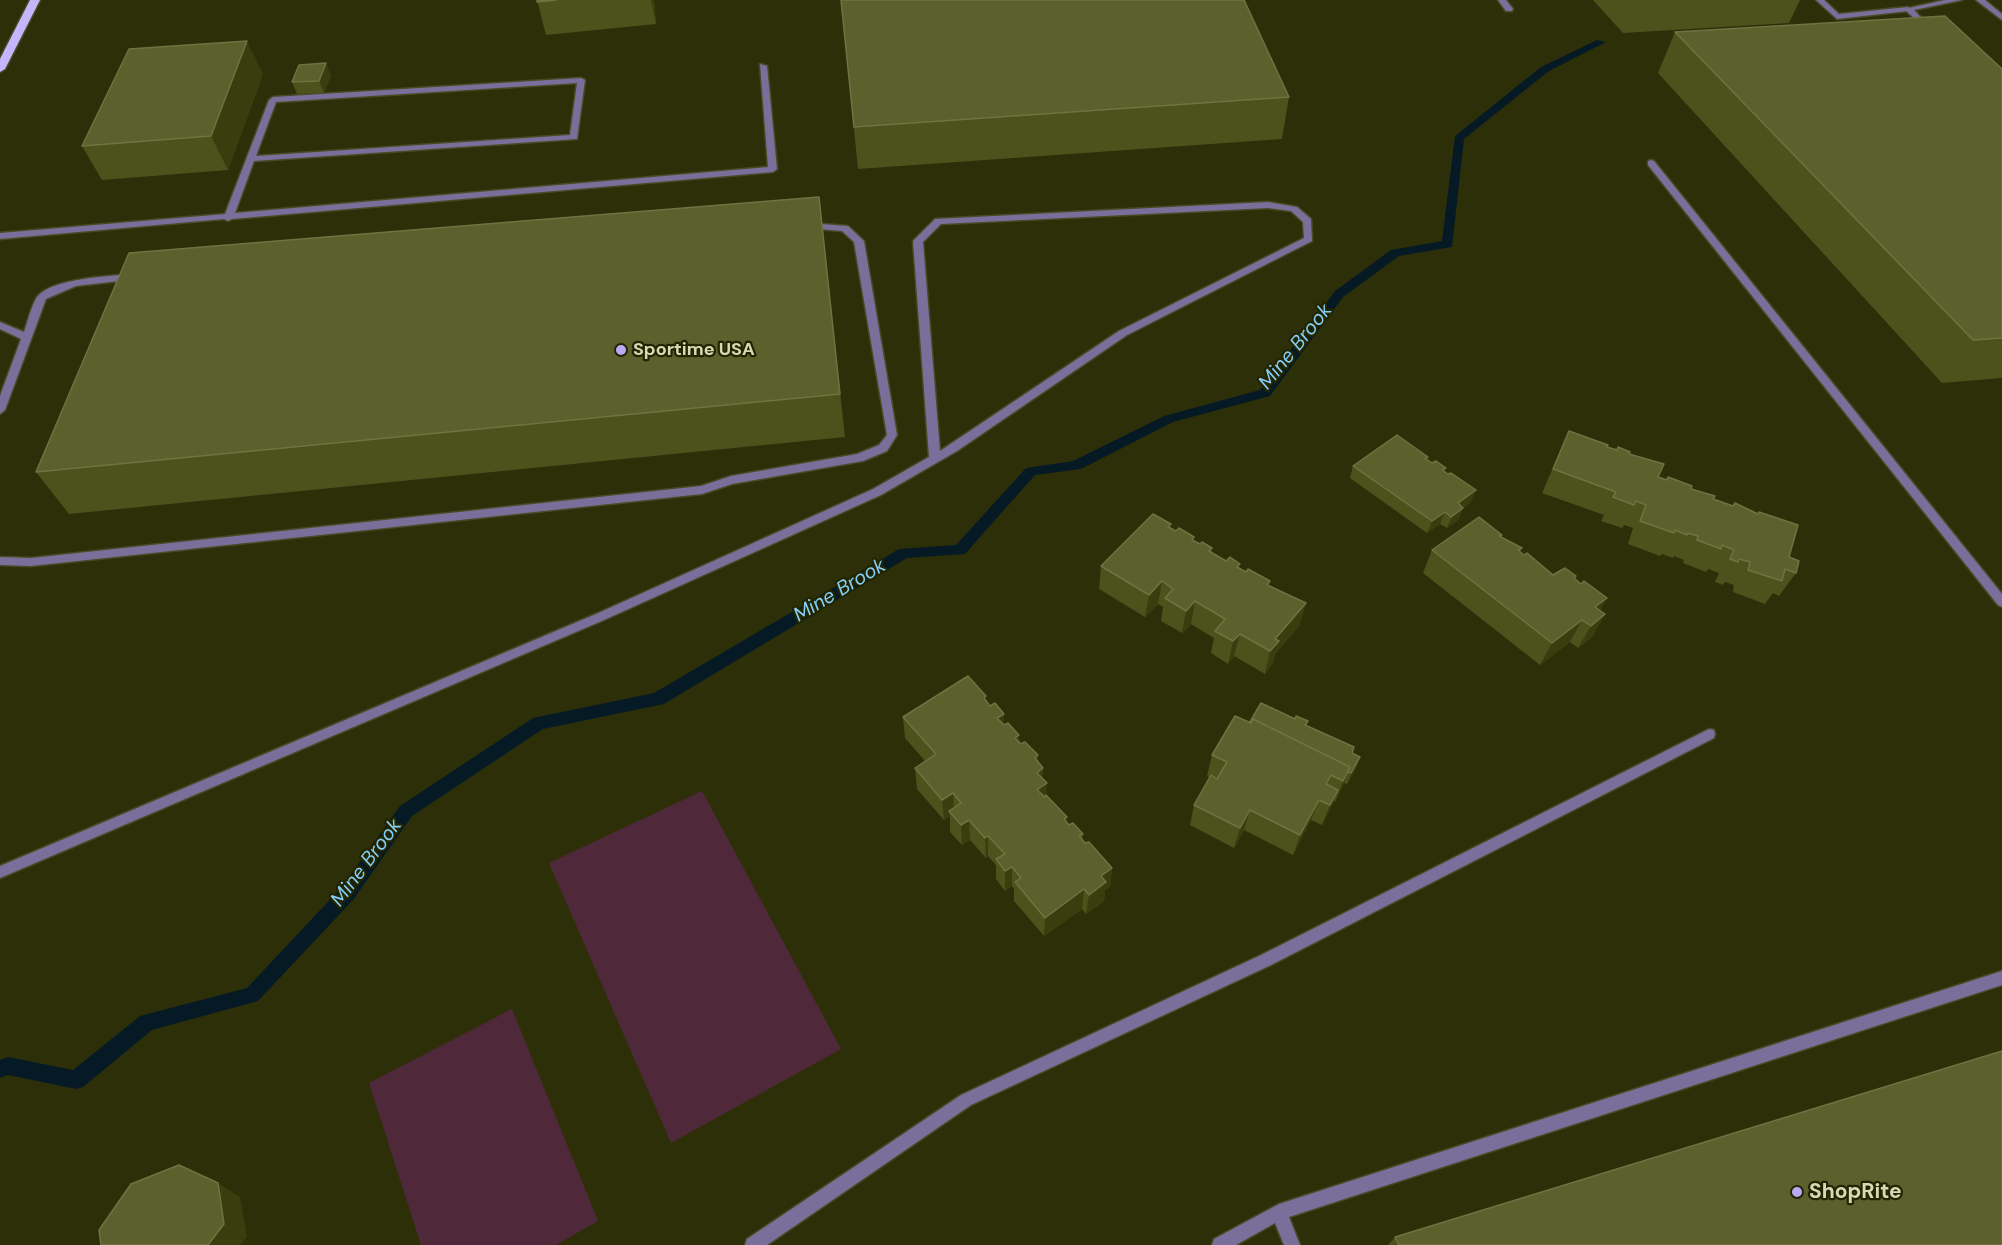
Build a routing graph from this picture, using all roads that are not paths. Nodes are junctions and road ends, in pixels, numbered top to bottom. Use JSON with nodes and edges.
{"nodes":[{"id":1,"x":35,"y":0,"type":"edge"},
{"id":2,"x":1502,"y":0,"type":"edge"},
{"id":3,"x":1820,"y":0,"type":"edge"},
{"id":4,"x":1958,"y":0,"type":"edge"},
{"id":5,"x":1980,"y":0,"type":"edge"},
{"id":6,"x":1509,"y":9,"type":"dead end"},
{"id":7,"x":1908,"y":9,"type":"junction"},
{"id":8,"x":2002,"y":18,"type":"edge"},
{"id":9,"x":1933,"y":34,"type":"edge"},
{"id":10,"x":763,"y":66,"type":"dead end"},
{"id":11,"x":0,"y":69,"type":"edge"},
{"id":12,"x":250,"y":159,"type":"junction"},
{"id":13,"x":1651,"y":163,"type":"dead end"},
{"id":14,"x":228,"y":218,"type":"junction"},
{"id":15,"x":793,"y":227,"type":"edge"},
{"id":16,"x":0,"y":237,"type":"edge"},
{"id":17,"x":143,"y":276,"type":"edge"},
{"id":18,"x":0,"y":325,"type":"edge"},
{"id":19,"x":26,"y":337,"type":"junction"},
{"id":20,"x":0,"y":410,"type":"edge"},
{"id":21,"x":935,"y":458,"type":"junction"},
{"id":22,"x":0,"y":561,"type":"edge"},
{"id":23,"x":2002,"y":602,"type":"edge"},
{"id":24,"x":1709,"y":734,"type":"dead end"},
{"id":25,"x":0,"y":872,"type":"edge"},
{"id":26,"x":2002,"y":978,"type":"edge"},
{"id":27,"x":1279,"y":1212,"type":"junction"},
{"id":28,"x":753,"y":1245,"type":"edge"},
{"id":29,"x":1220,"y":1245,"type":"edge"},
{"id":30,"x":1292,"y":1245,"type":"edge"}],
"edges":[{"from":1,"to":11,"type":"main road"},
{"from":2,"to":6,"type":"street"},
{"from":3,"to":7,"type":"street"},
{"from":4,"to":7,"type":"street"},
{"from":5,"to":8,"type":"street"},
{"from":7,"to":9,"type":"street"},
{"from":10,"to":14,"type":"street"},
{"from":12,"to":12,"type":"street"},
{"from":12,"to":14,"type":"street"},
{"from":13,"to":23,"type":"street"},
{"from":14,"to":16,"type":"street"},
{"from":15,"to":22,"type":"street"},
{"from":17,"to":19,"type":"street"},
{"from":18,"to":19,"type":"street"},
{"from":19,"to":20,"type":"street"},
{"from":21,"to":21,"type":"street"},
{"from":21,"to":25,"type":"street"},
{"from":24,"to":28,"type":"street"},
{"from":26,"to":27,"type":"street"},
{"from":27,"to":29,"type":"street"},
{"from":27,"to":30,"type":"street"}]}
